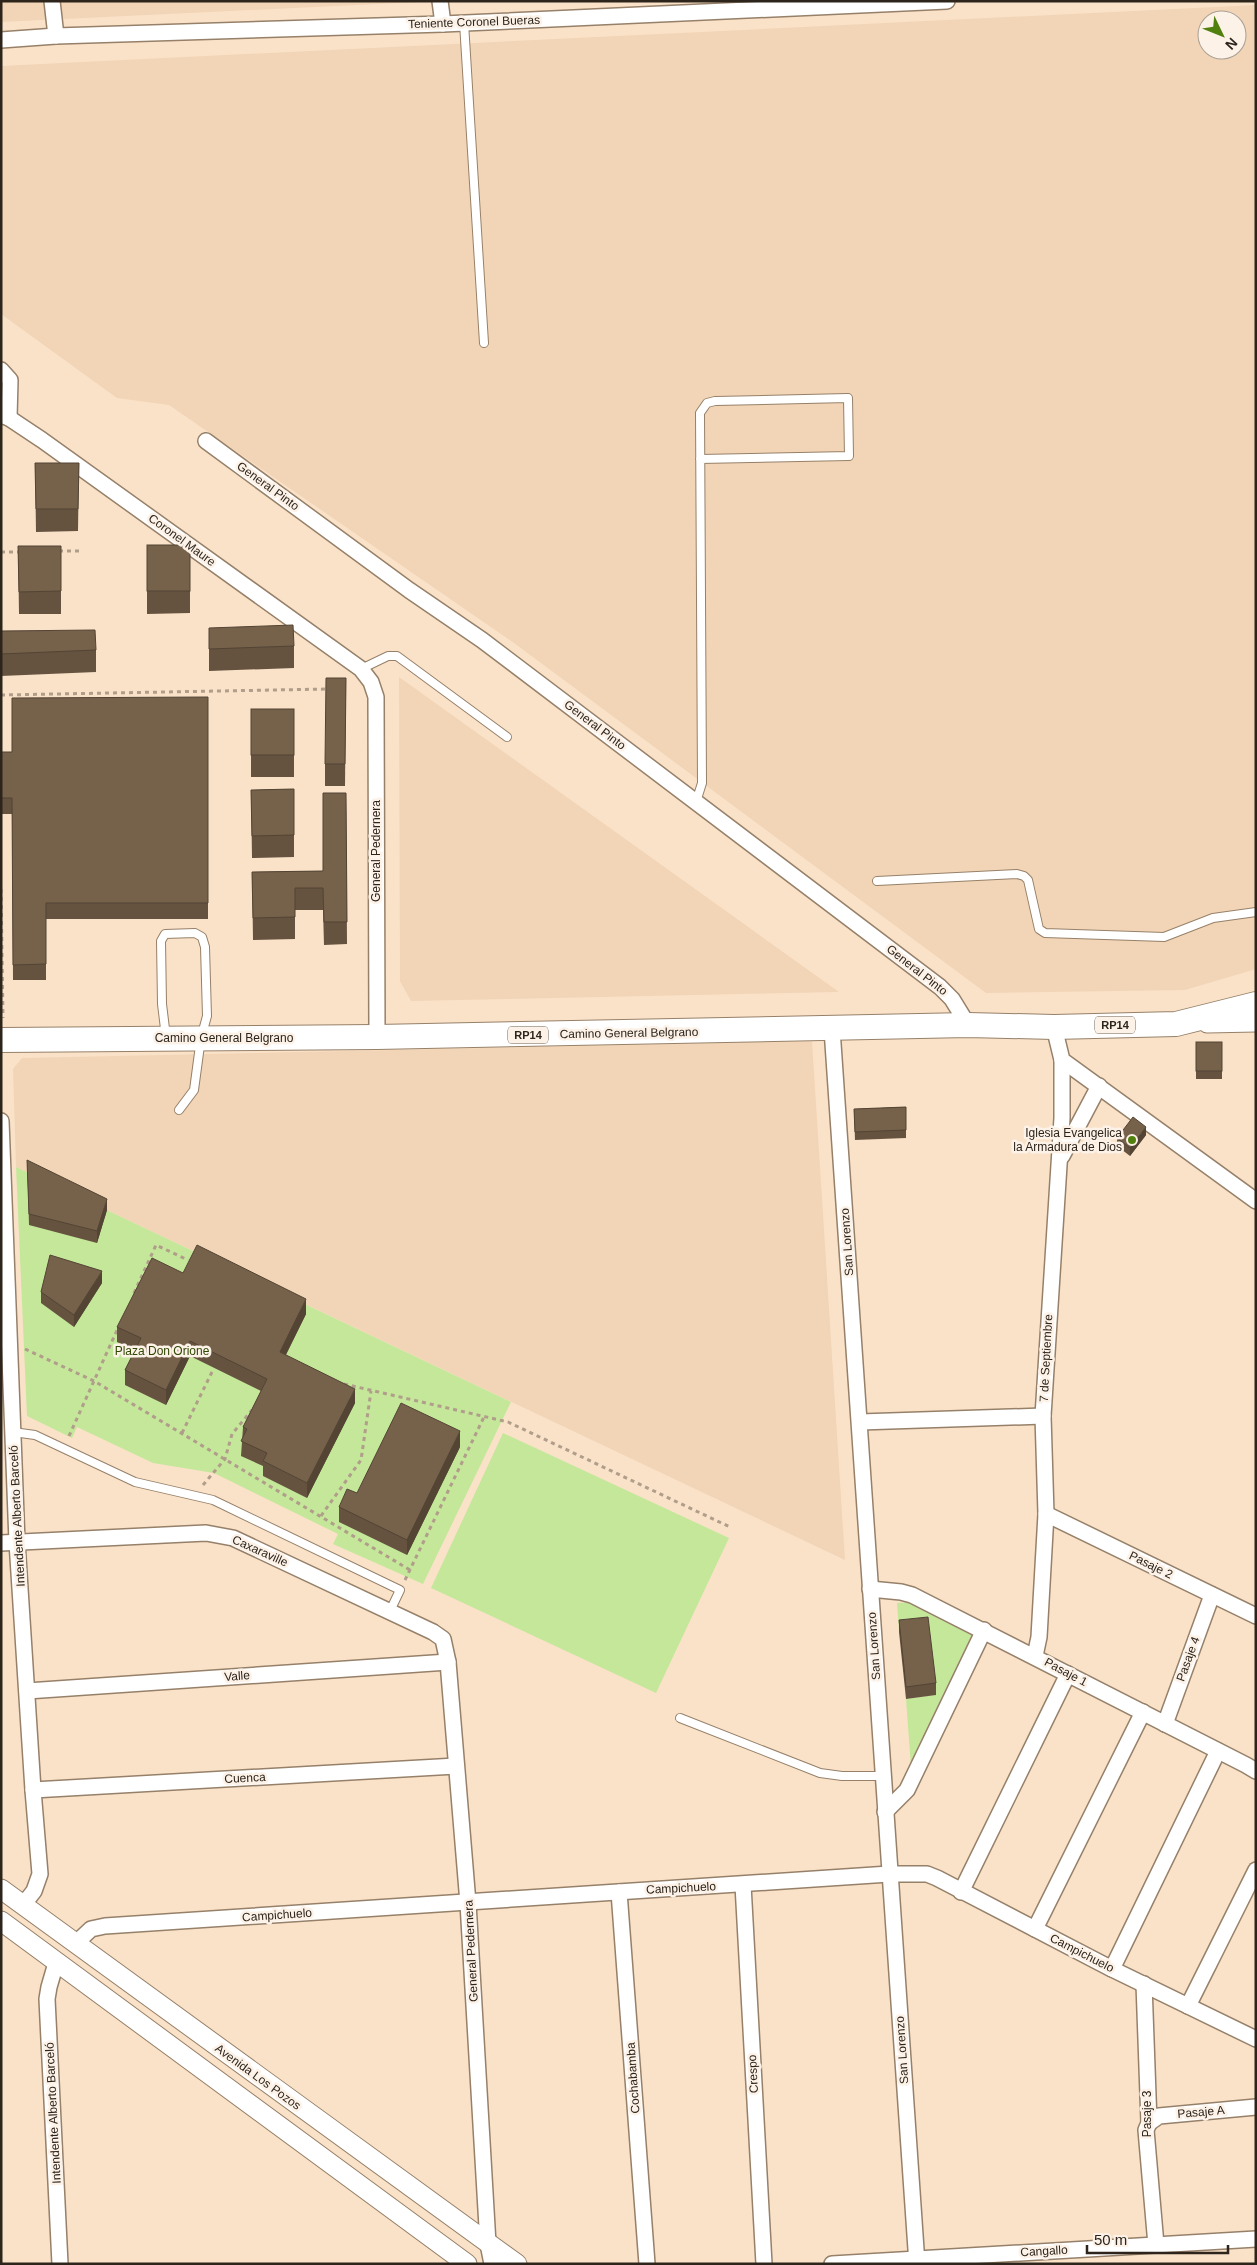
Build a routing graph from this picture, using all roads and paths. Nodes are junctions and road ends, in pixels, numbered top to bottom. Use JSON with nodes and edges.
{"nodes":[{"id":1,"x":52,"y":1,"type":"edge"},
{"id":2,"x":440,"y":1,"type":"edge"},
{"id":3,"x":947,"y":1,"type":"edge"},
{"id":4,"x":836,"y":4,"type":"edge"},
{"id":5,"x":464,"y":23,"type":"junction"},
{"id":6,"x":442,"y":24,"type":"junction"},
{"id":7,"x":56,"y":36,"type":"junction"},
{"id":8,"x":1,"y":40,"type":"edge"},
{"id":9,"x":484,"y":343,"type":"dead end"},
{"id":10,"x":1,"y":370,"type":"edge"},
{"id":11,"x":5,"y":417,"type":"edge"},
{"id":12,"x":206,"y":441,"type":"dead end"},
{"id":13,"x":700,"y":459,"type":"junction"},
{"id":14,"x":50,"y":551,"type":"edge"},
{"id":15,"x":79,"y":551,"type":"dead end"},
{"id":16,"x":1,"y":552,"type":"edge"},
{"id":17,"x":30,"y":552,"type":"edge"},
{"id":18,"x":361,"y":669,"type":"junction"},
{"id":19,"x":336,"y":689,"type":"edge"},
{"id":20,"x":1,"y":695,"type":"edge"},
{"id":21,"x":507,"y":737,"type":"dead end"},
{"id":22,"x":696,"y":802,"type":"junction"},
{"id":23,"x":877,"y":881,"type":"dead end"},
{"id":24,"x":1,"y":889,"type":"edge"},
{"id":25,"x":1256,"y":912,"type":"edge"},
{"id":26,"x":1256,"y":1004,"type":"edge"},
{"id":27,"x":1256,"y":1022,"type":"edge"},
{"id":28,"x":1176,"y":1024,"type":"junction"},
{"id":29,"x":968,"y":1025,"type":"junction"},
{"id":30,"x":1054,"y":1027,"type":"junction"},
{"id":31,"x":2,"y":1029,"type":"edge"},
{"id":32,"x":832,"y":1029,"type":"junction"},
{"id":33,"x":201,"y":1038,"type":"junction"},
{"id":34,"x":377,"y":1038,"type":"junction"},
{"id":35,"x":166,"y":1039,"type":"junction"},
{"id":36,"x":1062,"y":1060,"type":"junction"},
{"id":37,"x":1099,"y":1086,"type":"junction"},
{"id":38,"x":178,"y":1110,"type":"dead end"},
{"id":39,"x":1,"y":1121,"type":"edge"},
{"id":40,"x":1059,"y":1162,"type":"junction"},
{"id":41,"x":1256,"y":1201,"type":"edge"},
{"id":42,"x":188,"y":1260,"type":"edge"},
{"id":43,"x":131,"y":1299,"type":"edge"},
{"id":44,"x":119,"y":1326,"type":"edge"},
{"id":45,"x":9,"y":1342,"type":"junction"},
{"id":46,"x":212,"y":1372,"type":"dead end"},
{"id":47,"x":94,"y":1380,"type":"junction"},
{"id":48,"x":343,"y":1384,"type":"edge"},
{"id":49,"x":371,"y":1391,"type":"junction"},
{"id":50,"x":255,"y":1407,"type":"edge"},
{"id":51,"x":1043,"y":1416,"type":"junction"},
{"id":52,"x":484,"y":1417,"type":"junction"},
{"id":53,"x":860,"y":1422,"type":"junction"},
{"id":54,"x":13,"y":1432,"type":"junction"},
{"id":55,"x":182,"y":1433,"type":"junction"},
{"id":56,"x":64,"y":1448,"type":"junction"},
{"id":57,"x":225,"y":1459,"type":"junction"},
{"id":58,"x":196,"y":1495,"type":"junction"},
{"id":59,"x":1046,"y":1514,"type":"junction"},
{"id":60,"x":321,"y":1516,"type":"junction"},
{"id":61,"x":730,"y":1527,"type":"dead end"},
{"id":62,"x":17,"y":1542,"type":"junction"},
{"id":63,"x":1,"y":1543,"type":"edge"},
{"id":64,"x":410,"y":1570,"type":"junction"},
{"id":65,"x":870,"y":1588,"type":"junction"},
{"id":66,"x":400,"y":1590,"type":"junction"},
{"id":67,"x":1212,"y":1595,"type":"junction"},
{"id":68,"x":390,"y":1611,"type":"junction"},
{"id":69,"x":1256,"y":1616,"type":"edge"},
{"id":70,"x":984,"y":1630,"type":"junction"},
{"id":71,"x":443,"y":1639,"type":"joint"},
{"id":72,"x":1034,"y":1656,"type":"junction"},
{"id":73,"x":448,"y":1662,"type":"junction"},
{"id":74,"x":1068,"y":1674,"type":"junction"},
{"id":75,"x":27,"y":1691,"type":"junction"},
{"id":76,"x":1143,"y":1712,"type":"junction"},
{"id":77,"x":680,"y":1718,"type":"dead end"},
{"id":78,"x":1165,"y":1724,"type":"junction"},
{"id":79,"x":1218,"y":1751,"type":"junction"},
{"id":80,"x":456,"y":1766,"type":"junction"},
{"id":81,"x":1254,"y":1766,"type":"edge"},
{"id":82,"x":883,"y":1776,"type":"junction"},
{"id":83,"x":33,"y":1790,"type":"junction"},
{"id":84,"x":885,"y":1812,"type":"junction"},
{"id":85,"x":1256,"y":1870,"type":"edge"},
{"id":86,"x":889,"y":1874,"type":"junction"},
{"id":87,"x":743,"y":1885,"type":"junction"},
{"id":88,"x":1,"y":1889,"type":"edge"},
{"id":89,"x":619,"y":1892,"type":"junction"},
{"id":90,"x":962,"y":1892,"type":"junction"},
{"id":91,"x":468,"y":1903,"type":"junction"},
{"id":92,"x":23,"y":1905,"type":"junction"},
{"id":93,"x":1,"y":1921,"type":"edge"},
{"id":94,"x":1035,"y":1929,"type":"junction"},
{"id":95,"x":75,"y":1944,"type":"junction"},
{"id":96,"x":56,"y":1963,"type":"junction"},
{"id":97,"x":1112,"y":1969,"type":"junction"},
{"id":98,"x":1144,"y":1984,"type":"junction"},
{"id":99,"x":1188,"y":2006,"type":"junction"},
{"id":100,"x":1256,"y":2039,"type":"edge"},
{"id":101,"x":1256,"y":2107,"type":"edge"},
{"id":102,"x":1149,"y":2123,"type":"junction"},
{"id":103,"x":1256,"y":2239,"type":"edge"},
{"id":104,"x":488,"y":2244,"type":"junction"},
{"id":105,"x":1156,"y":2244,"type":"junction"},
{"id":106,"x":917,"y":2261,"type":"edge"},
{"id":107,"x":60,"y":2264,"type":"edge"},
{"id":108,"x":467,"y":2264,"type":"edge"},
{"id":109,"x":492,"y":2264,"type":"edge"},
{"id":110,"x":517,"y":2264,"type":"edge"},
{"id":111,"x":647,"y":2264,"type":"edge"},
{"id":112,"x":764,"y":2264,"type":"edge"},
{"id":113,"x":832,"y":2264,"type":"edge"}],
"edges":[{"from":1,"to":7,"type":"street"},
{"from":2,"to":6,"type":"street"},
{"from":3,"to":4,"type":"street","name":"Teniente Coronel Bueras"},
{"from":4,"to":5,"type":"street","name":"Teniente Coronel Bueras"},
{"from":5,"to":6,"type":"street","name":"Teniente Coronel Bueras"},
{"from":5,"to":9,"type":"lane"},
{"from":6,"to":7,"type":"street","name":"Teniente Coronel Bueras"},
{"from":7,"to":8,"type":"street","name":"Teniente Coronel Bueras"},
{"from":10,"to":11,"type":"street"},
{"from":11,"to":18,"type":"street","name":"Coronel Maure"},
{"from":12,"to":22,"type":"street","name":"General Pinto"},
{"from":13,"to":13,"type":"lane"},
{"from":13,"to":22,"type":"lane"},
{"from":14,"to":15,"type":"path"},
{"from":16,"to":17,"type":"path"},
{"from":18,"to":21,"type":"lane"},
{"from":18,"to":34,"type":"street","name":"General Pedernera"},
{"from":19,"to":20,"type":"path"},
{"from":22,"to":29,"type":"street","name":"General Pinto"},
{"from":23,"to":25,"type":"lane"},
{"from":24,"to":31,"type":"path"},
{"from":26,"to":28,"type":"main road","number":"RP14"},
{"from":27,"to":28,"type":"street","name":"Camino General Belgrano"},
{"from":28,"to":30,"type":"main road","name":"Camino General Belgrano","number":"RP14"},
{"from":29,"to":30,"type":"main road","name":"Camino General Belgrano","number":"RP14"},
{"from":29,"to":32,"type":"main road","name":"Camino General Belgrano","number":"RP14"},
{"from":30,"to":36,"type":"street"},
{"from":31,"to":35,"type":"main road","name":"Camino General Belgrano","number":"RP14"},
{"from":32,"to":34,"type":"main road","name":"Camino General Belgrano","number":"RP14"},
{"from":32,"to":53,"type":"street","name":"San Lorenzo"},
{"from":33,"to":34,"type":"main road","name":"Camino General Belgrano","number":"RP14"},
{"from":33,"to":35,"type":"main road","name":"Camino General Belgrano","number":"RP14"},
{"from":33,"to":35,"type":"lane"},
{"from":33,"to":38,"type":"lane"},
{"from":36,"to":37,"type":"street"},
{"from":36,"to":40,"type":"street","name":"7 de Septiembre"},
{"from":37,"to":40,"type":"street"},
{"from":37,"to":41,"type":"street"},
{"from":39,"to":45,"type":"street","name":"Intendente Alberto Barceló"},
{"from":40,"to":51,"type":"street","name":"7 de Septiembre"},
{"from":42,"to":43,"type":"path"},
{"from":44,"to":47,"type":"path"},
{"from":45,"to":47,"type":"path"},
{"from":45,"to":54,"type":"street","name":"Intendente Alberto Barceló"},
{"from":46,"to":55,"type":"path"},
{"from":47,"to":55,"type":"path"},
{"from":47,"to":56,"type":"path"},
{"from":48,"to":49,"type":"path"},
{"from":49,"to":52,"type":"path"},
{"from":49,"to":60,"type":"path"},
{"from":50,"to":57,"type":"path"},
{"from":51,"to":53,"type":"street"},
{"from":51,"to":59,"type":"street","name":"7 de Septiembre"},
{"from":52,"to":61,"type":"path"},
{"from":52,"to":64,"type":"path"},
{"from":53,"to":65,"type":"street","name":"San Lorenzo"},
{"from":54,"to":56,"type":"lane"},
{"from":54,"to":62,"type":"street","name":"Intendente Alberto Barceló"},
{"from":55,"to":57,"type":"path"},
{"from":56,"to":58,"type":"lane"},
{"from":57,"to":58,"type":"path"},
{"from":57,"to":60,"type":"path"},
{"from":58,"to":66,"type":"lane"},
{"from":59,"to":67,"type":"street","name":"Pasaje 2"},
{"from":59,"to":72,"type":"street","name":"7 de Septiembre"},
{"from":60,"to":64,"type":"path"},
{"from":62,"to":63,"type":"street","name":"Caxaraville"},
{"from":62,"to":68,"type":"street","name":"Caxaraville"},
{"from":62,"to":75,"type":"street","name":"Intendente Alberto Barceló"},
{"from":64,"to":66,"type":"path"},
{"from":65,"to":70,"type":"street","name":"Pasaje 1"},
{"from":65,"to":82,"type":"street","name":"San Lorenzo"},
{"from":66,"to":68,"type":"lane"},
{"from":67,"to":69,"type":"street","name":"Pasaje 2"},
{"from":67,"to":78,"type":"street","name":"Pasaje 4"},
{"from":68,"to":71,"type":"street","name":"Caxaraville"},
{"from":70,"to":72,"type":"street","name":"Pasaje 1"},
{"from":70,"to":84,"type":"street"},
{"from":71,"to":73,"type":"street","name":"General Pedernera"},
{"from":72,"to":74,"type":"street","name":"Pasaje 1"},
{"from":73,"to":75,"type":"street","name":"Valle"},
{"from":73,"to":80,"type":"street","name":"General Pedernera"},
{"from":74,"to":76,"type":"street","name":"Pasaje 1"},
{"from":74,"to":90,"type":"street"},
{"from":75,"to":83,"type":"street","name":"Intendente Alberto Barceló"},
{"from":76,"to":78,"type":"street","name":"Pasaje 1"},
{"from":76,"to":94,"type":"street"},
{"from":77,"to":82,"type":"lane"},
{"from":78,"to":79,"type":"street","name":"Pasaje 1"},
{"from":79,"to":81,"type":"street","name":"Pasaje 1"},
{"from":79,"to":97,"type":"street"},
{"from":80,"to":83,"type":"street","name":"Cuenca"},
{"from":80,"to":91,"type":"street","name":"General Pedernera"},
{"from":82,"to":84,"type":"street","name":"San Lorenzo"},
{"from":83,"to":92,"type":"street","name":"Intendente Alberto Barceló"},
{"from":84,"to":86,"type":"street","name":"San Lorenzo"},
{"from":85,"to":99,"type":"street"},
{"from":86,"to":87,"type":"street","name":"Campichuelo"},
{"from":86,"to":90,"type":"street","name":"Campichuelo"},
{"from":86,"to":106,"type":"street","name":"San Lorenzo"},
{"from":87,"to":89,"type":"street","name":"Campichuelo"},
{"from":87,"to":112,"type":"street","name":"Crespo"},
{"from":88,"to":92,"type":"street","name":"Avenida Los Pozos"},
{"from":89,"to":91,"type":"street","name":"Campichuelo"},
{"from":89,"to":111,"type":"street","name":"Cochabamba"},
{"from":90,"to":94,"type":"street","name":"Campichuelo"},
{"from":91,"to":95,"type":"street","name":"Campichuelo"},
{"from":91,"to":104,"type":"street","name":"General Pedernera"},
{"from":92,"to":95,"type":"street","name":"Avenida Los Pozos"},
{"from":93,"to":96,"type":"street"},
{"from":94,"to":97,"type":"street","name":"Campichuelo"},
{"from":95,"to":104,"type":"street","name":"Avenida Los Pozos"},
{"from":96,"to":107,"type":"street","name":"Intendente Alberto Barceló"},
{"from":96,"to":108,"type":"street"},
{"from":97,"to":98,"type":"street","name":"Campichuelo"},
{"from":98,"to":99,"type":"street","name":"Campichuelo"},
{"from":98,"to":102,"type":"street","name":"Pasaje 3"},
{"from":99,"to":100,"type":"street","name":"Campichuelo"},
{"from":101,"to":102,"type":"street","name":"Pasaje A"},
{"from":102,"to":105,"type":"street","name":"Pasaje 3"},
{"from":103,"to":105,"type":"street","name":"Cangallo"},
{"from":104,"to":109,"type":"street","name":"General Pedernera"},
{"from":104,"to":110,"type":"street","name":"Avenida Los Pozos"},
{"from":105,"to":106,"type":"street","name":"Cangallo"},
{"from":106,"to":113,"type":"street","name":"Cangallo"}]}
